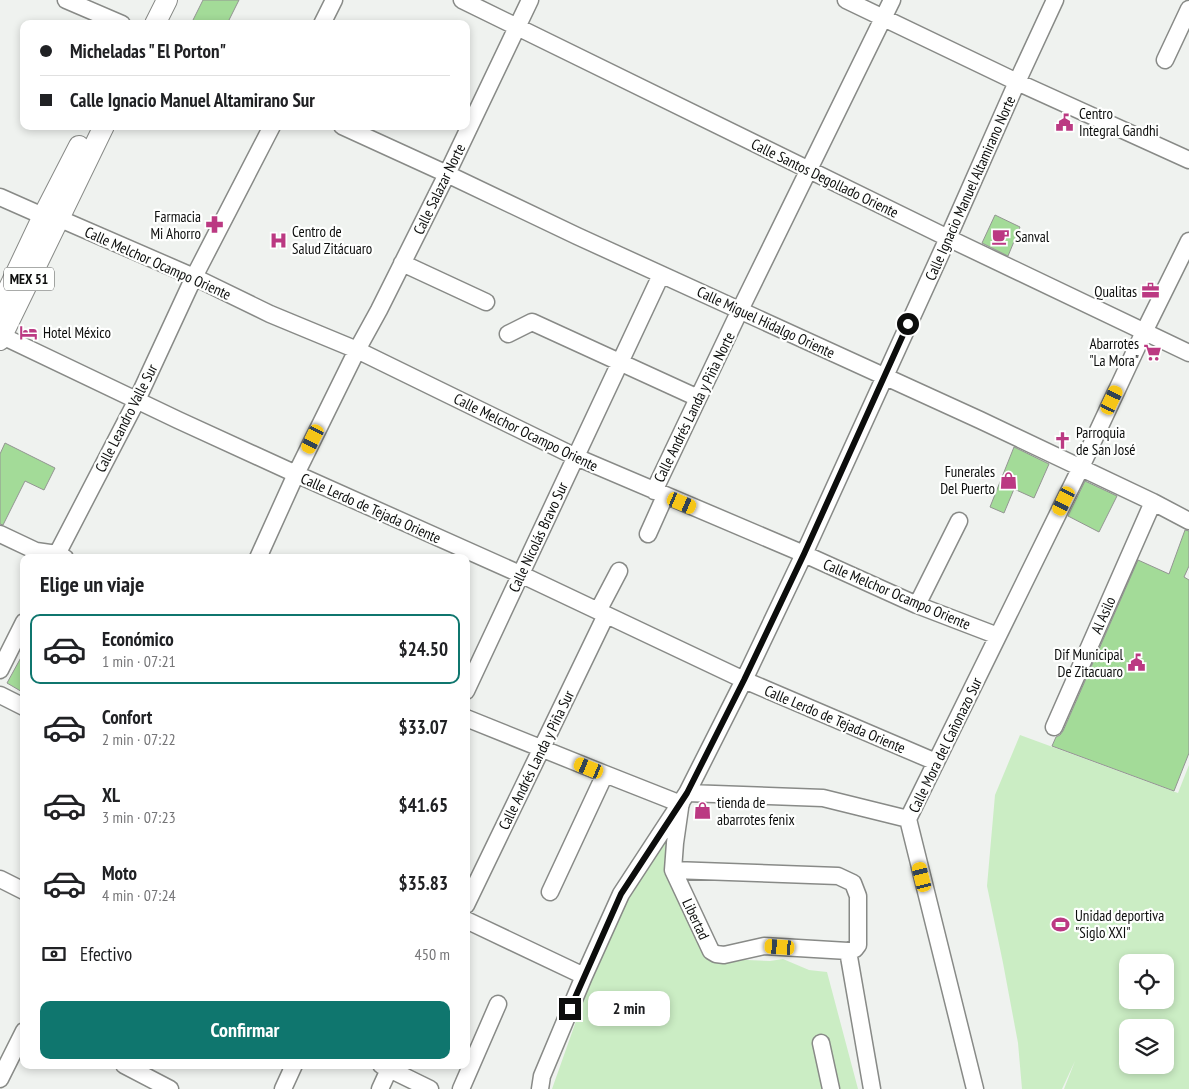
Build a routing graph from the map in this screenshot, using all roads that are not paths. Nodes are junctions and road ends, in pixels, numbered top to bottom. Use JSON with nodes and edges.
{"nodes":[{"id":1,"x":66,"y":0,"type":"edge"},
{"id":2,"x":152,"y":0,"type":"edge"},
{"id":3,"x":167,"y":0,"type":"edge"},
{"id":4,"x":334,"y":0,"type":"edge"},
{"id":5,"x":462,"y":0,"type":"edge"},
{"id":6,"x":530,"y":0,"type":"edge"},
{"id":7,"x":846,"y":0,"type":"edge"},
{"id":8,"x":892,"y":0,"type":"edge"},
{"id":9,"x":1055,"y":0,"type":"edge"},
{"id":10,"x":1189,"y":9,"type":"edge"},
{"id":11,"x":884,"y":18,"type":"junction"},
{"id":12,"x":113,"y":20,"type":"edge"},
{"id":13,"x":142,"y":20,"type":"edge"},
{"id":14,"x":157,"y":20,"type":"edge"},
{"id":15,"x":324,"y":20,"type":"edge"},
{"id":16,"x":517,"y":26,"type":"junction"},
{"id":17,"x":1165,"y":60,"type":"dead end"},
{"id":18,"x":1017,"y":82,"type":"junction"},
{"id":19,"x":470,"y":125,"type":"edge"},
{"id":20,"x":86,"y":130,"type":"edge"},
{"id":21,"x":102,"y":130,"type":"edge"},
{"id":22,"x":270,"y":130,"type":"edge"},
{"id":23,"x":351,"y":130,"type":"edge"},
{"id":24,"x":468,"y":130,"type":"edge"},
{"id":25,"x":1189,"y":160,"type":"edge"},
{"id":26,"x":809,"y":170,"type":"junction"},
{"id":27,"x":447,"y":174,"type":"junction"},
{"id":28,"x":0,"y":197,"type":"edge"},
{"id":29,"x":51,"y":217,"type":"junction"},
{"id":30,"x":948,"y":238,"type":"junction"},
{"id":31,"x":1189,"y":241,"type":"edge"},
{"id":32,"x":402,"y":263,"type":"junction"},
{"id":33,"x":661,"y":275,"type":"junction"},
{"id":34,"x":194,"y":277,"type":"junction"},
{"id":35,"x":486,"y":302,"type":"dead end"},
{"id":36,"x":0,"y":307,"type":"edge"},
{"id":37,"x":740,"y":310,"type":"junction"},
{"id":38,"x":1144,"y":332,"type":"junction"},
{"id":39,"x":508,"y":334,"type":"dead end"},
{"id":40,"x":1,"y":337,"type":"edge"},
{"id":41,"x":356,"y":350,"type":"junction"},
{"id":42,"x":1189,"y":353,"type":"edge"},
{"id":43,"x":620,"y":362,"type":"junction"},
{"id":44,"x":884,"y":376,"type":"junction"},
{"id":45,"x":698,"y":398,"type":"junction"},
{"id":46,"x":137,"y":400,"type":"junction"},
{"id":47,"x":576,"y":457,"type":"junction"},
{"id":48,"x":1080,"y":467,"type":"junction"},
{"id":49,"x":296,"y":474,"type":"junction"},
{"id":50,"x":660,"y":493,"type":"junction"},
{"id":51,"x":1153,"y":502,"type":"junction"},
{"id":52,"x":959,"y":521,"type":"dead end"},
{"id":53,"x":1189,"y":521,"type":"edge"},
{"id":54,"x":0,"y":534,"type":"edge"},
{"id":55,"x":648,"y":534,"type":"dead end"},
{"id":56,"x":50,"y":554,"type":"edge"},
{"id":57,"x":60,"y":554,"type":"edge"},
{"id":58,"x":260,"y":554,"type":"edge"},
{"id":59,"x":804,"y":554,"type":"junction"},
{"id":60,"x":619,"y":571,"type":"dead end"},
{"id":61,"x":520,"y":574,"type":"junction"},
{"id":62,"x":917,"y":605,"type":"junction"},
{"id":63,"x":602,"y":613,"type":"junction"},
{"id":64,"x":20,"y":630,"type":"edge"},
{"id":65,"x":998,"y":636,"type":"junction"},
{"id":66,"x":0,"y":670,"type":"edge"},
{"id":67,"x":744,"y":680,"type":"junction"},
{"id":68,"x":470,"y":682,"type":"edge"},
{"id":69,"x":0,"y":695,"type":"edge"},
{"id":70,"x":20,"y":705,"type":"edge"},
{"id":71,"x":470,"y":720,"type":"edge"},
{"id":72,"x":1054,"y":727,"type":"dead end"},
{"id":73,"x":541,"y":748,"type":"junction"},
{"id":74,"x":936,"y":762,"type":"junction"},
{"id":75,"x":605,"y":774,"type":"junction"},
{"id":76,"x":684,"y":798,"type":"junction"},
{"id":77,"x":908,"y":819,"type":"junction"},
{"id":78,"x":673,"y":870,"type":"junction"},
{"id":79,"x":0,"y":879,"type":"edge"},
{"id":80,"x":20,"y":889,"type":"edge"},
{"id":81,"x":550,"y":892,"type":"dead end"},
{"id":82,"x":470,"y":897,"type":"edge"},
{"id":83,"x":470,"y":922,"type":"edge"},
{"id":84,"x":853,"y":948,"type":"junction"},
{"id":85,"x":584,"y":976,"type":"junction"},
{"id":86,"x":498,"y":1004,"type":"dead end"},
{"id":87,"x":20,"y":1039,"type":"edge"},
{"id":88,"x":821,"y":1043,"type":"dead end"},
{"id":89,"x":470,"y":1068,"type":"edge"},
{"id":90,"x":132,"y":1069,"type":"edge"},
{"id":91,"x":292,"y":1069,"type":"edge"},
{"id":92,"x":386,"y":1069,"type":"edge"},
{"id":93,"x":393,"y":1069,"type":"edge"},
{"id":94,"x":470,"y":1069,"type":"edge"},
{"id":95,"x":0,"y":1078,"type":"edge"},
{"id":96,"x":170,"y":1089,"type":"edge"},
{"id":97,"x":283,"y":1089,"type":"edge"},
{"id":98,"x":380,"y":1089,"type":"edge"},
{"id":99,"x":430,"y":1089,"type":"edge"},
{"id":100,"x":461,"y":1089,"type":"edge"},
{"id":101,"x":540,"y":1089,"type":"edge"},
{"id":102,"x":831,"y":1089,"type":"edge"},
{"id":103,"x":872,"y":1089,"type":"edge"},
{"id":104,"x":974,"y":1089,"type":"edge"}],
"edges":[{"from":1,"to":12,"type":"street"},
{"from":2,"to":13,"type":"main road"},
{"from":3,"to":14,"type":"main road"},
{"from":4,"to":15,"type":"street"},
{"from":5,"to":16,"type":"street","name":"Calle Santos Degollado Oriente"},
{"from":6,"to":16,"type":"street","name":"Calle Salazar Norte"},
{"from":7,"to":11,"type":"street"},
{"from":8,"to":11,"type":"street","name":"Calle Andrés Landa y Piña Norte"},
{"from":9,"to":18,"type":"street","name":"Calle Ignacio Manuel Altamirano Norte"},
{"from":10,"to":17,"type":"street"},
{"from":11,"to":18,"type":"street"},
{"from":11,"to":26,"type":"street","name":"Calle Andrés Landa y Piña Norte"},
{"from":16,"to":19,"type":"street","name":"Calle Salazar Norte"},
{"from":16,"to":26,"type":"street","name":"Calle Santos Degollado Oriente"},
{"from":18,"to":25,"type":"street"},
{"from":18,"to":30,"type":"street","name":"Calle Ignacio Manuel Altamirano Norte"},
{"from":20,"to":29,"type":"main road","number":"MEX 51"},
{"from":21,"to":29,"type":"main road","number":"MEX 51"},
{"from":22,"to":34,"type":"street","name":"Calle Leandro Valle Sur"},
{"from":23,"to":27,"type":"street","name":"Calle Miguel Hidalgo Oriente"},
{"from":24,"to":27,"type":"street","name":"Calle Salazar Norte"},
{"from":26,"to":30,"type":"street","name":"Calle Santos Degollado Oriente"},
{"from":26,"to":37,"type":"street","name":"Calle Andrés Landa y Piña Norte"},
{"from":27,"to":32,"type":"street","name":"Calle Salazar Norte"},
{"from":27,"to":33,"type":"street","name":"Calle Miguel Hidalgo Oriente"},
{"from":28,"to":29,"type":"street","name":"Calle Melchor Ocampo Oriente"},
{"from":29,"to":34,"type":"street","name":"Calle Melchor Ocampo Oriente"},
{"from":29,"to":36,"type":"main road","number":"MEX 51"},
{"from":29,"to":40,"type":"main road","number":"MEX 51"},
{"from":30,"to":38,"type":"street","name":"Calle Santos Degollado Oriente"},
{"from":30,"to":44,"type":"street","name":"Calle Ignacio Manuel Altamirano Norte"},
{"from":31,"to":38,"type":"street","name":"Calle Mora del Cañonazo Sur"},
{"from":32,"to":35,"type":"street"},
{"from":32,"to":41,"type":"street","name":"Calle Salazar Norte"},
{"from":33,"to":37,"type":"street","name":"Calle Miguel Hidalgo Oriente"},
{"from":33,"to":43,"type":"street","name":"Calle Nicolás Bravo Sur"},
{"from":34,"to":41,"type":"street","name":"Calle Melchor Ocampo Oriente"},
{"from":34,"to":46,"type":"street","name":"Calle Leandro Valle Sur"},
{"from":37,"to":44,"type":"street","name":"Calle Miguel Hidalgo Oriente"},
{"from":37,"to":45,"type":"street","name":"Calle Andrés Landa y Piña Norte"},
{"from":38,"to":42,"type":"street","name":"Calle Santos Degollado Oriente"},
{"from":38,"to":48,"type":"street","name":"Calle Mora del Cañonazo Sur"},
{"from":39,"to":43,"type":"street"},
{"from":40,"to":46,"type":"street","name":"Calle Lerdo de Tejada Oriente"},
{"from":41,"to":47,"type":"street","name":"Calle Melchor Ocampo Oriente"},
{"from":41,"to":49,"type":"street","name":"Calle Salazar Norte"},
{"from":43,"to":45,"type":"street"},
{"from":43,"to":47,"type":"street","name":"Calle Nicolás Bravo Sur"},
{"from":44,"to":48,"type":"street","name":"Calle Miguel Hidalgo Oriente"},
{"from":44,"to":59,"type":"street","name":"Calle Ignacio Manuel Altamirano Norte"},
{"from":45,"to":50,"type":"street","name":"Calle Andrés Landa y Piña Norte"},
{"from":46,"to":49,"type":"street","name":"Calle Lerdo de Tejada Oriente"},
{"from":46,"to":57,"type":"street","name":"Calle Leandro Valle Sur"},
{"from":47,"to":50,"type":"street","name":"Calle Melchor Ocampo Oriente"},
{"from":47,"to":61,"type":"street","name":"Calle Nicolás Bravo Sur"},
{"from":48,"to":51,"type":"street","name":"Calle Miguel Hidalgo Oriente"},
{"from":48,"to":65,"type":"street","name":"Calle Mora del Cañonazo Sur"},
{"from":49,"to":58,"type":"street","name":"Calle Salazar Norte"},
{"from":49,"to":61,"type":"street","name":"Calle Lerdo de Tejada Oriente"},
{"from":50,"to":55,"type":"street","name":"Calle Andrés Landa y Piña Norte"},
{"from":50,"to":59,"type":"street","name":"Calle Melchor Ocampo Oriente"},
{"from":51,"to":53,"type":"street","name":"Calle Miguel Hidalgo Oriente"},
{"from":51,"to":72,"type":"street","name":"Al Asilo"},
{"from":52,"to":62,"type":"street"},
{"from":54,"to":56,"type":"street"},
{"from":59,"to":62,"type":"street","name":"Calle Melchor Ocampo Oriente"},
{"from":59,"to":67,"type":"street","name":"Calle Ignacio Manuel Altamirano Norte"},
{"from":60,"to":63,"type":"street","name":"Calle Andrés Landa y Piña Sur"},
{"from":61,"to":63,"type":"street","name":"Calle Lerdo de Tejada Oriente"},
{"from":61,"to":68,"type":"street","name":"Calle Nicolás Bravo Sur"},
{"from":62,"to":65,"type":"street","name":"Calle Melchor Ocampo Oriente"},
{"from":63,"to":67,"type":"street","name":"Calle Lerdo de Tejada Oriente"},
{"from":63,"to":73,"type":"street","name":"Calle Andrés Landa y Piña Sur"},
{"from":64,"to":66,"type":"street"},
{"from":65,"to":74,"type":"street","name":"Calle Mora del Cañonazo Sur"},
{"from":67,"to":74,"type":"street","name":"Calle Lerdo de Tejada Oriente"},
{"from":67,"to":76,"type":"street","name":"Calle Ignacio Manuel Altamirano Norte"},
{"from":69,"to":70,"type":"street"},
{"from":71,"to":73,"type":"street"},
{"from":73,"to":75,"type":"street"},
{"from":73,"to":82,"type":"street","name":"Calle Andrés Landa y Piña Sur"},
{"from":74,"to":77,"type":"street","name":"Calle Mora del Cañonazo Sur"},
{"from":75,"to":76,"type":"street"},
{"from":75,"to":81,"type":"street"},
{"from":76,"to":77,"type":"street"},
{"from":76,"to":78,"type":"street"},
{"from":76,"to":85,"type":"street"},
{"from":77,"to":104,"type":"street","name":"Calle Mora del Cañonazo Sur"},
{"from":78,"to":84,"type":"street","name":"Libertad"},
{"from":78,"to":84,"type":"street"},
{"from":79,"to":80,"type":"street"},
{"from":83,"to":85,"type":"street"},
{"from":84,"to":103,"type":"street"},
{"from":85,"to":101,"type":"street"},
{"from":86,"to":89,"type":"street"},
{"from":87,"to":95,"type":"street"},
{"from":88,"to":102,"type":"street"},
{"from":90,"to":96,"type":"street"},
{"from":91,"to":97,"type":"street"},
{"from":92,"to":98,"type":"street"},
{"from":93,"to":99,"type":"street"},
{"from":94,"to":100,"type":"street"}]}
